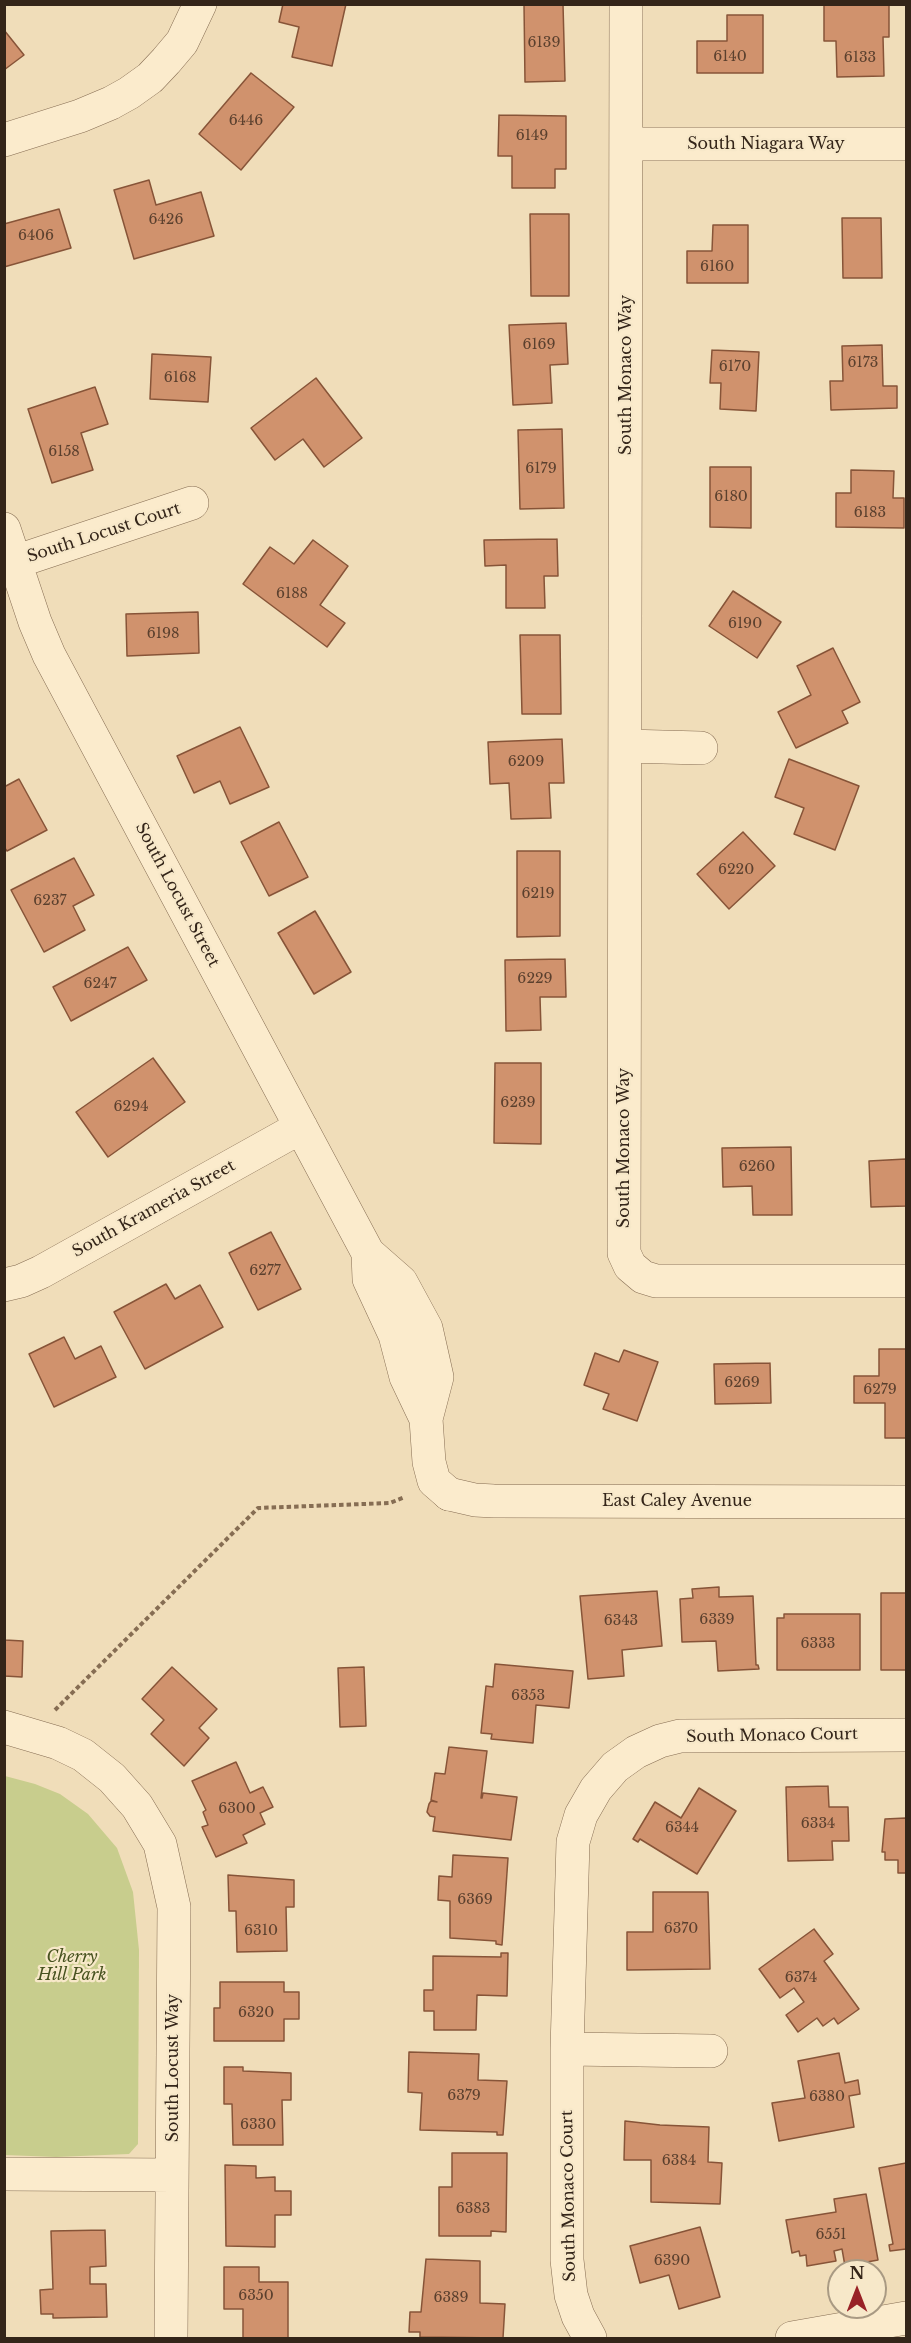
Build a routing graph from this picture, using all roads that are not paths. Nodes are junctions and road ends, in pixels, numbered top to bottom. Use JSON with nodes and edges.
{"nodes":[{"id":1,"x":200,"y":4,"type":"edge"},
{"id":2,"x":626,"y":4,"type":"edge"},
{"id":3,"x":4,"y":140,"type":"edge"},
{"id":4,"x":626,"y":144,"type":"junction"},
{"id":5,"x":906,"y":144,"type":"edge"},
{"id":6,"x":192,"y":503,"type":"dead end"},
{"id":7,"x":4,"y":529,"type":"edge"},
{"id":8,"x":15,"y":562,"type":"junction"},
{"id":9,"x":625,"y":746,"type":"junction"},
{"id":10,"x":701,"y":748,"type":"dead end"},
{"id":11,"x":301,"y":1127,"type":"junction"},
{"id":12,"x":906,"y":1281,"type":"edge"},
{"id":13,"x":4,"y":1286,"type":"edge"},
{"id":14,"x":449,"y":1494,"type":"joint"},
{"id":15,"x":906,"y":1502,"type":"edge"},
{"id":16,"x":18,"y":1730,"type":"edge"},
{"id":17,"x":906,"y":1734,"type":"edge"},
{"id":18,"x":567,"y":2049,"type":"junction"},
{"id":19,"x":711,"y":2051,"type":"dead end"},
{"id":20,"x":4,"y":2174,"type":"edge"},
{"id":21,"x":172,"y":2175,"type":"junction"},
{"id":22,"x":906,"y":2318,"type":"edge"},
{"id":23,"x":171,"y":2338,"type":"edge"},
{"id":24,"x":590,"y":2338,"type":"edge"},
{"id":25,"x":792,"y":2338,"type":"edge"}],
"edges":[{"from":1,"to":3,"type":"street"},
{"from":2,"to":4,"type":"street","name":"South Monaco Way"},
{"from":4,"to":5,"type":"street","name":"South Niagara Way"},
{"from":4,"to":9,"type":"street","name":"South Monaco Way"},
{"from":6,"to":8,"type":"street","name":"South Locust Court"},
{"from":7,"to":8,"type":"street","name":"South Locust Street"},
{"from":8,"to":11,"type":"street","name":"South Locust Street"},
{"from":9,"to":10,"type":"street"},
{"from":9,"to":12,"type":"street","name":"South Monaco Way"},
{"from":11,"to":13,"type":"street","name":"South Krameria Street"},
{"from":11,"to":14,"type":"street","name":"South Locust Street"},
{"from":14,"to":15,"type":"street","name":"East Caley Avenue"},
{"from":16,"to":21,"type":"street","name":"South Locust Way"},
{"from":17,"to":18,"type":"street","name":"South Monaco Court"},
{"from":18,"to":19,"type":"street"},
{"from":18,"to":24,"type":"street","name":"South Monaco Court"},
{"from":20,"to":21,"type":"street"},
{"from":21,"to":23,"type":"street","name":"South Locust Way"},
{"from":22,"to":25,"type":"street"}]}
